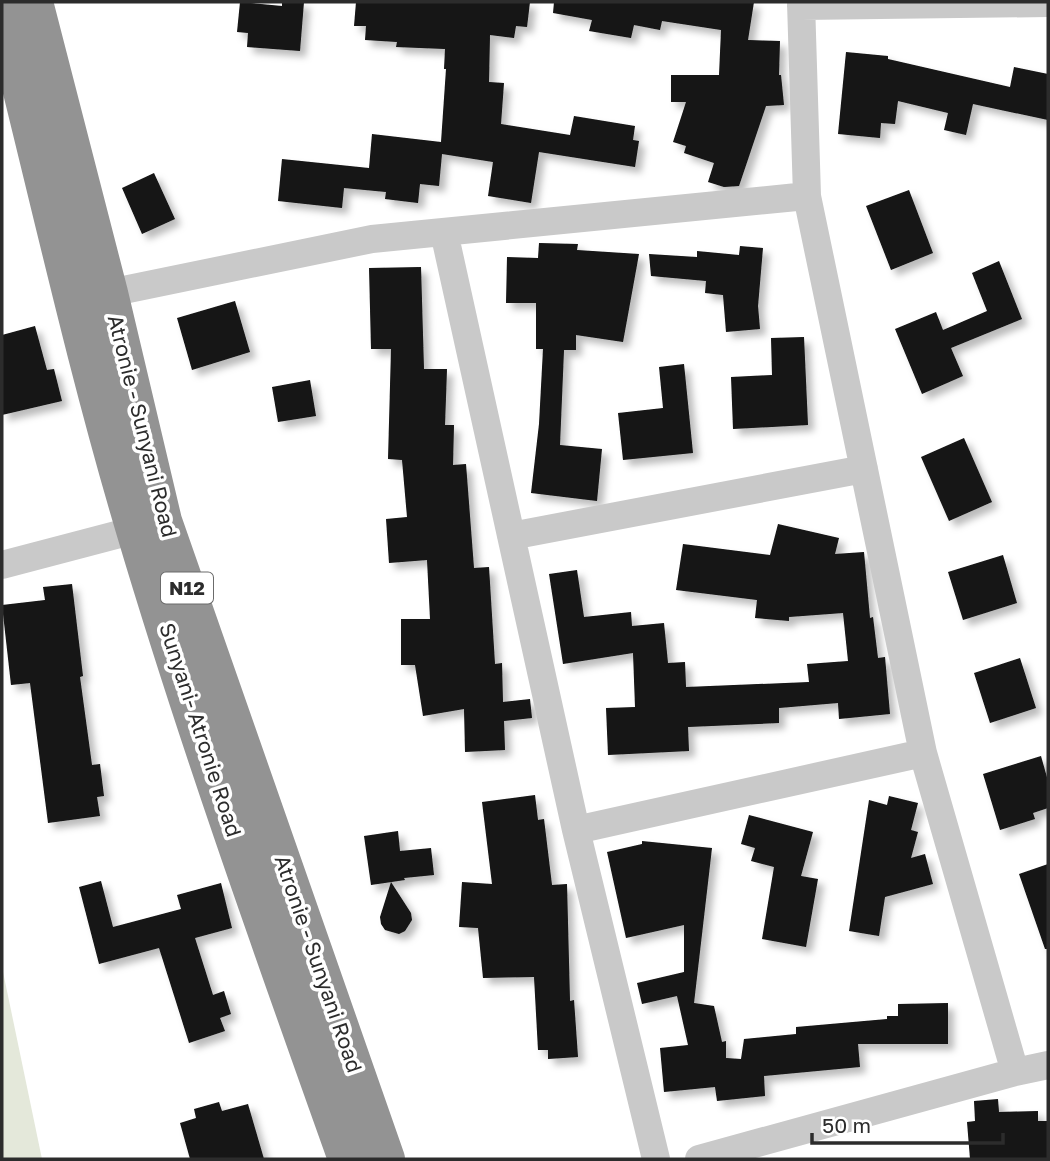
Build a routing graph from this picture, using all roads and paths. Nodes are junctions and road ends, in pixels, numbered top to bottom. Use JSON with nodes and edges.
{"nodes":[{"id":1,"x":34,"y":2,"type":"edge"},
{"id":2,"x":1048,"y":3,"type":"edge"},
{"id":3,"x":801,"y":4,"type":"edge"},
{"id":4,"x":3,"y":22,"type":"edge"},
{"id":5,"x":807,"y":196,"type":"junction"},
{"id":6,"x":444,"y":232,"type":"junction"},
{"id":7,"x":109,"y":293,"type":"junction"},
{"id":8,"x":864,"y":469,"type":"junction"},
{"id":9,"x":135,"y":530,"type":"junction"},
{"id":10,"x":511,"y":537,"type":"junction"},
{"id":11,"x":2,"y":565,"type":"edge"},
{"id":12,"x":923,"y":753,"type":"junction"},
{"id":13,"x":576,"y":830,"type":"junction"},
{"id":14,"x":1048,"y":1065,"type":"edge"},
{"id":15,"x":1015,"y":1072,"type":"junction"},
{"id":16,"x":715,"y":1157,"type":"edge"},
{"id":17,"x":347,"y":1159,"type":"edge"},
{"id":18,"x":386,"y":1159,"type":"edge"},
{"id":19,"x":656,"y":1159,"type":"edge"}],
"edges":[{"from":1,"to":7,"type":"highway","name":"Atronie - Sunyani Road","number":"N12"},
{"from":2,"to":3,"type":"street"},
{"from":3,"to":5,"type":"street"},
{"from":4,"to":9,"type":"highway","name":"Sunyani- Atronie Road","number":"N12"},
{"from":5,"to":6,"type":"street"},
{"from":5,"to":8,"type":"street"},
{"from":6,"to":7,"type":"street"},
{"from":6,"to":10,"type":"street"},
{"from":7,"to":18,"type":"highway","name":"Atronie - Sunyani Road","number":"N12"},
{"from":8,"to":10,"type":"street"},
{"from":8,"to":12,"type":"street"},
{"from":9,"to":11,"type":"street"},
{"from":9,"to":17,"type":"highway","name":"Sunyani- Atronie Road","number":"N12"},
{"from":10,"to":13,"type":"street"},
{"from":12,"to":13,"type":"street"},
{"from":12,"to":15,"type":"street"},
{"from":13,"to":19,"type":"street"},
{"from":14,"to":15,"type":"street"},
{"from":15,"to":16,"type":"street"}]}
